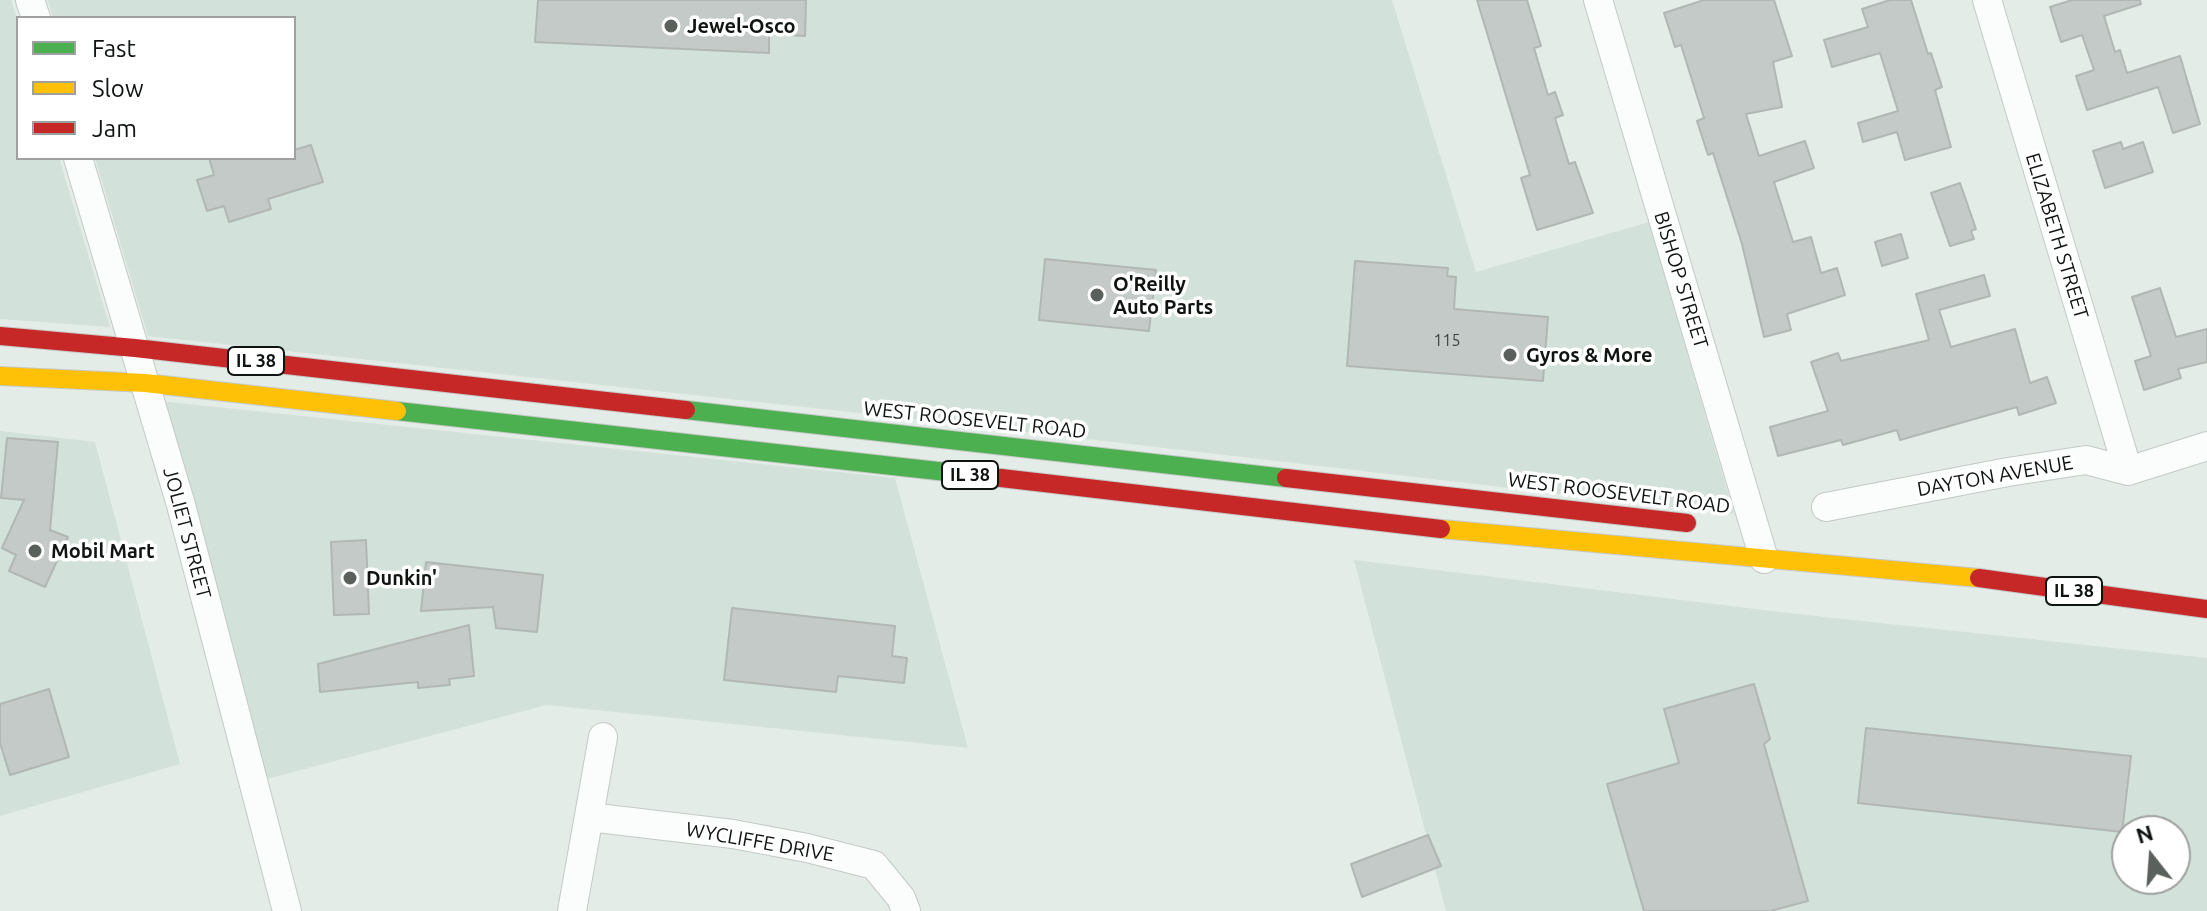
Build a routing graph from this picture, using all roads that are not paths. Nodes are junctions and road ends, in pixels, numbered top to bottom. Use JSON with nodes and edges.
{"nodes":[{"id":1,"x":1598,"y":0,"type":"edge"},
{"id":2,"x":1987,"y":0,"type":"edge"},
{"id":3,"x":79,"y":160,"type":"edge"},
{"id":4,"x":0,"y":336,"type":"edge"},
{"id":5,"x":135,"y":348,"type":"junction"},
{"id":6,"x":0,"y":376,"type":"edge"},
{"id":7,"x":145,"y":383,"type":"junction"},
{"id":8,"x":2207,"y":446,"type":"edge"},
{"id":9,"x":2128,"y":471,"type":"junction"},
{"id":10,"x":1826,"y":507,"type":"dead end"},
{"id":11,"x":1708,"y":526,"type":"dead end"},
{"id":12,"x":1758,"y":538,"type":"junction"},
{"id":13,"x":1817,"y":545,"type":"dead end"},
{"id":14,"x":1940,"y":573,"type":"junction"},
{"id":15,"x":2207,"y":609,"type":"edge"},
{"id":16,"x":603,"y":737,"type":"dead end"},
{"id":17,"x":589,"y":817,"type":"junction"},
{"id":18,"x":287,"y":911,"type":"edge"},
{"id":19,"x":572,"y":911,"type":"edge"},
{"id":20,"x":906,"y":911,"type":"edge"}],
"edges":[{"from":1,"to":12,"type":"street","name":"BISHOP STREET"},
{"from":2,"to":9,"type":"street","name":"ELIZABETH STREET"},
{"from":3,"to":5,"type":"street","name":"JOLIET STREET"},
{"from":4,"to":5,"type":"main road","name":"WEST ROOSEVELT ROAD","number":"IL 38"},
{"from":5,"to":7,"type":"street","name":"JOLIET STREET"},
{"from":5,"to":11,"type":"main road","name":"WEST ROOSEVELT ROAD","number":"IL 38"},
{"from":6,"to":7,"type":"main road","number":"IL 38"},
{"from":7,"to":12,"type":"main road","number":"IL 38"},
{"from":7,"to":18,"type":"street","name":"JOLIET STREET"},
{"from":8,"to":9,"type":"street"},
{"from":9,"to":10,"type":"street","name":"DAYTON AVENUE"},
{"from":12,"to":14,"type":"main road","number":"IL 38"},
{"from":13,"to":14,"type":"main road","number":"IL 38"},
{"from":14,"to":15,"type":"main road","number":"IL 38"},
{"from":16,"to":17,"type":"street"},
{"from":17,"to":19,"type":"street"},
{"from":17,"to":20,"type":"street","name":"WYCLIFFE DRIVE"}]}
